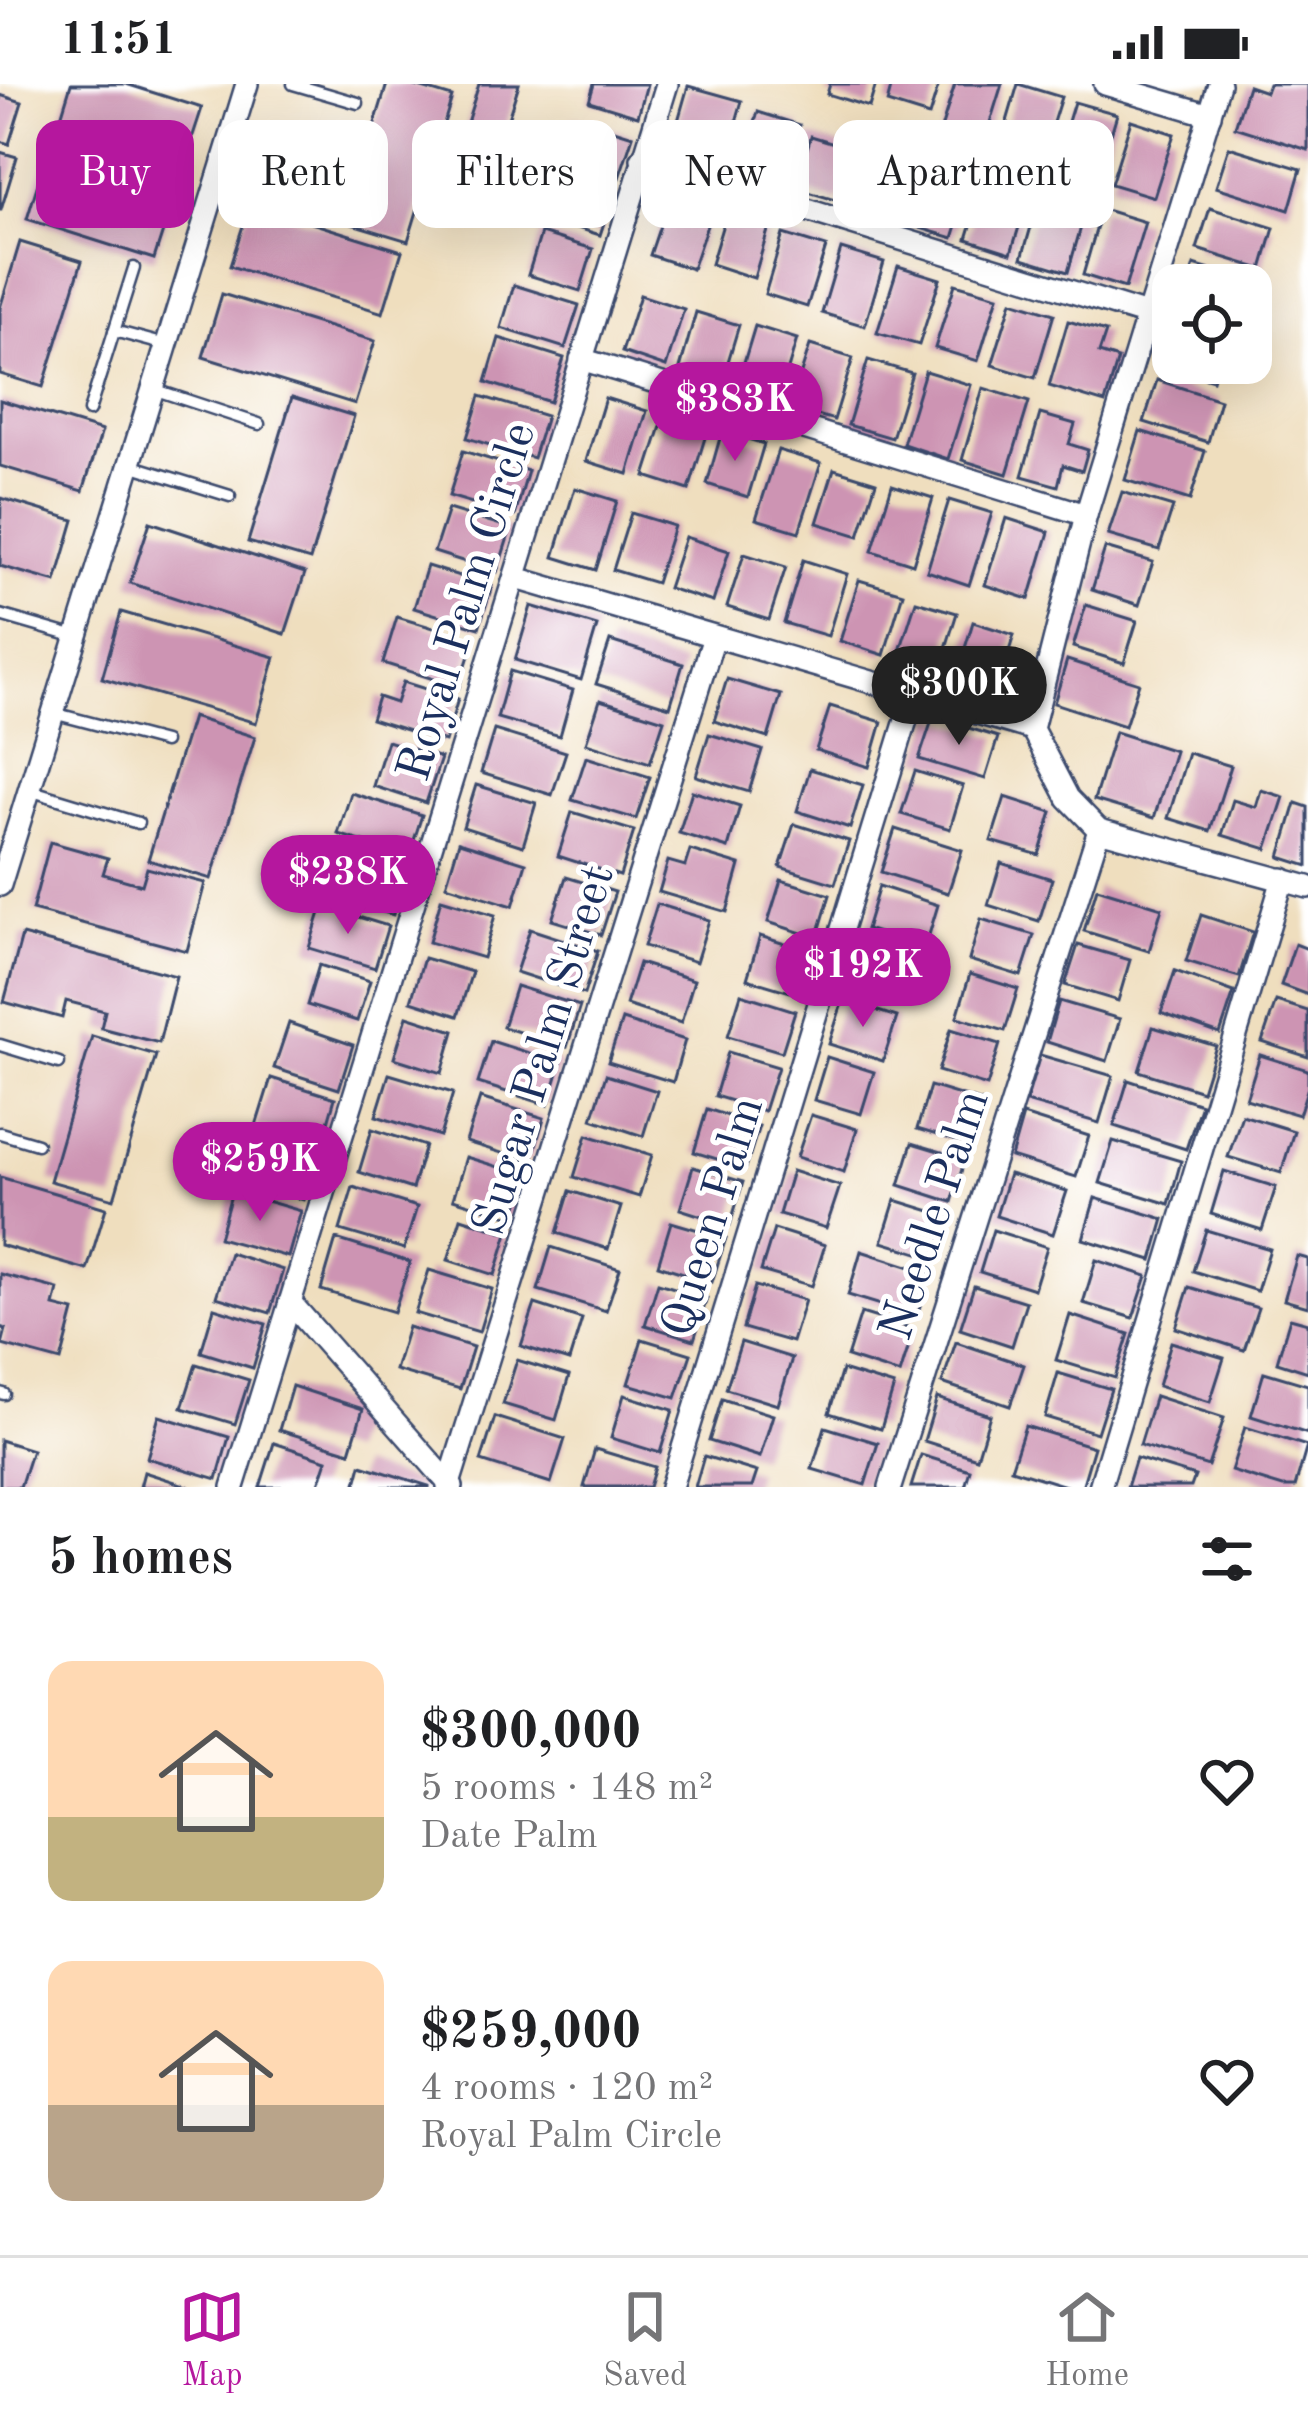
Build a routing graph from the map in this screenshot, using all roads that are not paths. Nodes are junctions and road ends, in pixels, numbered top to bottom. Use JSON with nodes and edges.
{"nodes":[{"id":1,"x":247,"y":84,"type":"edge"},
{"id":2,"x":293,"y":84,"type":"edge"},
{"id":3,"x":667,"y":84,"type":"edge"},
{"id":4,"x":1105,"y":84,"type":"edge"},
{"id":5,"x":1219,"y":84,"type":"edge"},
{"id":6,"x":358,"y":104,"type":"dead end"},
{"id":7,"x":1210,"y":115,"type":"junction"},
{"id":8,"x":235,"y":120,"type":"edge"},
{"id":9,"x":655,"y":120,"type":"edge"},
{"id":10,"x":641,"y":162,"type":"edge"},
{"id":11,"x":218,"y":175,"type":"edge"},
{"id":12,"x":809,"y":211,"type":"edge"},
{"id":13,"x":134,"y":268,"type":"dead end"},
{"id":14,"x":1147,"y":315,"type":"junction"},
{"id":15,"x":114,"y":331,"type":"junction"},
{"id":16,"x":166,"y":345,"type":"junction"},
{"id":17,"x":581,"y":359,"type":"junction"},
{"id":18,"x":153,"y":389,"type":"junction"},
{"id":19,"x":89,"y":411,"type":"dead end"},
{"id":20,"x":259,"y":424,"type":"dead end"},
{"id":21,"x":130,"y":465,"type":"junction"},
{"id":22,"x":230,"y":496,"type":"dead end"},
{"id":23,"x":1086,"y":515,"type":"junction"},
{"id":24,"x":516,"y":578,"type":"junction"},
{"id":25,"x":0,"y":615,"type":"edge"},
{"id":26,"x":76,"y":637,"type":"junction"},
{"id":27,"x":714,"y":637,"type":"junction"},
{"id":28,"x":914,"y":694,"type":"junction"},
{"id":29,"x":53,"y":713,"type":"junction"},
{"id":30,"x":1032,"y":729,"type":"junction"},
{"id":31,"x":164,"y":742,"type":"dead end"},
{"id":32,"x":29,"y":790,"type":"junction"},
{"id":33,"x":138,"y":823,"type":"dead end"},
{"id":34,"x":1099,"y":830,"type":"junction"},
{"id":35,"x":1283,"y":879,"type":"junction"},
{"id":36,"x":0,"y":885,"type":"edge"},
{"id":37,"x":1308,"y":887,"type":"edge"},
{"id":38,"x":0,"y":1045,"type":"edge"},
{"id":39,"x":59,"y":1063,"type":"dead end"},
{"id":40,"x":0,"y":1133,"type":"edge"},
{"id":41,"x":37,"y":1144,"type":"dead end"},
{"id":42,"x":290,"y":1302,"type":"junction"},
{"id":43,"x":450,"y":1486,"type":"edge"},
{"id":44,"x":233,"y":1487,"type":"edge"},
{"id":45,"x":671,"y":1487,"type":"edge"},
{"id":46,"x":890,"y":1487,"type":"edge"},
{"id":47,"x":1100,"y":1487,"type":"edge"}],
"edges":[{"from":1,"to":8,"type":"street"},
{"from":2,"to":6,"type":"lane"},
{"from":3,"to":9,"type":"street","name":"Royal Palm Circle"},
{"from":4,"to":7,"type":"street"},
{"from":5,"to":7,"type":"street"},
{"from":7,"to":14,"type":"street"},
{"from":10,"to":17,"type":"street","name":"Royal Palm Circle"},
{"from":11,"to":16,"type":"street"},
{"from":12,"to":14,"type":"street"},
{"from":13,"to":15,"type":"lane"},
{"from":14,"to":23,"type":"street"},
{"from":15,"to":16,"type":"lane"},
{"from":15,"to":19,"type":"lane"},
{"from":16,"to":18,"type":"street"},
{"from":17,"to":23,"type":"street"},
{"from":17,"to":24,"type":"street","name":"Royal Palm Circle"},
{"from":18,"to":20,"type":"lane"},
{"from":18,"to":21,"type":"street"},
{"from":21,"to":22,"type":"lane"},
{"from":21,"to":26,"type":"street"},
{"from":23,"to":30,"type":"street"},
{"from":24,"to":27,"type":"street"},
{"from":24,"to":42,"type":"street","name":"Royal Palm Circle"},
{"from":25,"to":26,"type":"lane"},
{"from":26,"to":29,"type":"street"},
{"from":27,"to":28,"type":"street"},
{"from":27,"to":43,"type":"street","name":"Sugar Palm Street"},
{"from":28,"to":30,"type":"street"},
{"from":28,"to":45,"type":"street","name":"Queen Palm"},
{"from":29,"to":31,"type":"lane"},
{"from":29,"to":32,"type":"street"},
{"from":30,"to":34,"type":"street"},
{"from":32,"to":33,"type":"lane"},
{"from":32,"to":36,"type":"street"},
{"from":34,"to":35,"type":"street"},
{"from":34,"to":46,"type":"street","name":"Needle Palm"},
{"from":35,"to":37,"type":"street"},
{"from":35,"to":47,"type":"street"},
{"from":38,"to":39,"type":"lane"},
{"from":40,"to":41,"type":"lane"},
{"from":42,"to":43,"type":"street"},
{"from":42,"to":44,"type":"street","name":"Royal Palm Circle"}]}
